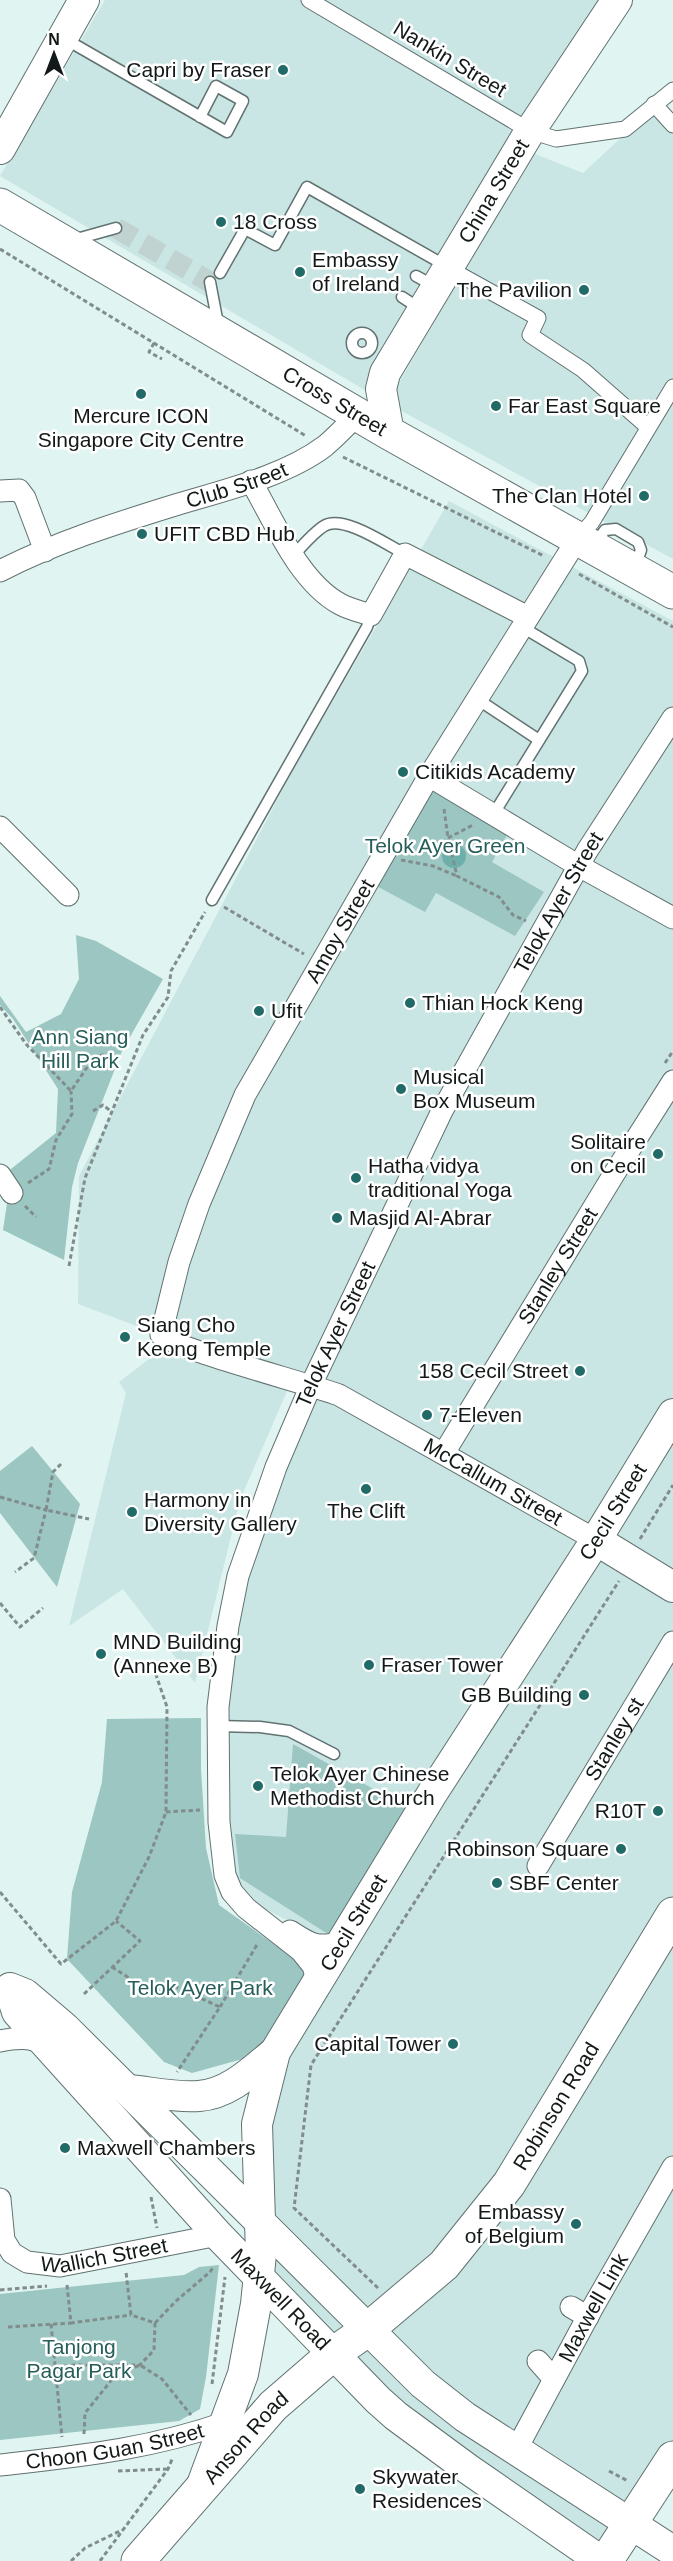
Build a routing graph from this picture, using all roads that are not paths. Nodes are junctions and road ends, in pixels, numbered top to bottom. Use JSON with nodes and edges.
{"nodes":[{"id":1,"x":84,"y":0,"type":"edge"},
{"id":2,"x":309,"y":0,"type":"edge"},
{"id":3,"x":617,"y":0,"type":"edge"},
{"id":4,"x":633,"y":0,"type":"edge"},
{"id":5,"x":62,"y":37,"type":"junction"},
{"id":6,"x":673,"y":90,"type":"edge"},
{"id":7,"x":654,"y":104,"type":"junction"},
{"id":8,"x":200,"y":117,"type":"junction"},
{"id":9,"x":673,"y":125,"type":"edge"},
{"id":10,"x":535,"y":133,"type":"junction"},
{"id":11,"x":0,"y":149,"type":"edge"},
{"id":12,"x":0,"y":205,"type":"edge"},
{"id":13,"x":116,"y":228,"type":"dead end"},
{"id":14,"x":65,"y":242,"type":"junction"},
{"id":15,"x":220,"y":273,"type":"dead end"},
{"id":16,"x":210,"y":282,"type":"dead end"},
{"id":17,"x":430,"y":285,"type":"junction"},
{"id":18,"x":220,"y":333,"type":"junction"},
{"id":19,"x":387,"y":356,"type":"junction"},
{"id":20,"x":673,"y":387,"type":"edge"},
{"id":21,"x":358,"y":414,"type":"junction"},
{"id":22,"x":648,"y":427,"type":"junction"},
{"id":23,"x":389,"y":433,"type":"junction"},
{"id":24,"x":251,"y":481,"type":"junction"},
{"id":25,"x":9,"y":491,"type":"edge"},
{"id":26,"x":577,"y":550,"type":"junction"},
{"id":27,"x":45,"y":551,"type":"junction"},
{"id":28,"x":405,"y":554,"type":"junction"},
{"id":29,"x":294,"y":555,"type":"junction"},
{"id":30,"x":0,"y":571,"type":"edge"},
{"id":31,"x":673,"y":592,"type":"edge"},
{"id":32,"x":371,"y":615,"type":"junction"},
{"id":33,"x":525,"y":622,"type":"junction"},
{"id":34,"x":477,"y":699,"type":"junction"},
{"id":35,"x":673,"y":718,"type":"edge"},
{"id":36,"x":539,"y":740,"type":"junction"},
{"id":37,"x":429,"y":776,"type":"junction"},
{"id":38,"x":493,"y":815,"type":"junction"},
{"id":39,"x":0,"y":827,"type":"edge"},
{"id":40,"x":579,"y":866,"type":"junction"},
{"id":41,"x":68,"y":895,"type":"dead end"},
{"id":42,"x":212,"y":900,"type":"road end"},
{"id":43,"x":673,"y":918,"type":"edge"},
{"id":44,"x":667,"y":1075,"type":"edge"},
{"id":45,"x":0,"y":1175,"type":"edge"},
{"id":46,"x":12,"y":1193,"type":"road end"},
{"id":47,"x":303,"y":1383,"type":"junction"},
{"id":48,"x":673,"y":1414,"type":"edge"},
{"id":49,"x":444,"y":1453,"type":"junction"},
{"id":50,"x":596,"y":1540,"type":"junction"},
{"id":51,"x":673,"y":1587,"type":"edge"},
{"id":52,"x":673,"y":1642,"type":"edge"},
{"id":53,"x":218,"y":1726,"type":"junction"},
{"id":54,"x":334,"y":1754,"type":"dead end"},
{"id":55,"x":538,"y":1866,"type":"dead end"},
{"id":56,"x":232,"y":1892,"type":"junction"},
{"id":57,"x":673,"y":1914,"type":"edge"},
{"id":58,"x":341,"y":1942,"type":"junction"},
{"id":59,"x":317,"y":1980,"type":"junction"},
{"id":60,"x":10,"y":2000,"type":"edge"},
{"id":61,"x":0,"y":2041,"type":"edge"},
{"id":62,"x":50,"y":2047,"type":"junction"},
{"id":63,"x":275,"y":2052,"type":"junction"},
{"id":64,"x":129,"y":2090,"type":"junction"},
{"id":65,"x":673,"y":2167,"type":"edge"},
{"id":66,"x":0,"y":2199,"type":"edge"},
{"id":67,"x":260,"y":2222,"type":"junction"},
{"id":68,"x":218,"y":2246,"type":"junction"},
{"id":69,"x":259,"y":2277,"type":"junction"},
{"id":70,"x":368,"y":2330,"type":"junction"},
{"id":71,"x":333,"y":2354,"type":"junction"},
{"id":72,"x":538,"y":2361,"type":"dead end"},
{"id":73,"x":554,"y":2379,"type":"junction"},
{"id":74,"x":227,"y":2422,"type":"junction"},
{"id":75,"x":516,"y":2450,"type":"junction"},
{"id":76,"x":673,"y":2458,"type":"edge"},
{"id":77,"x":0,"y":2465,"type":"edge"},
{"id":78,"x":200,"y":2490,"type":"junction"},
{"id":79,"x":631,"y":2523,"type":"junction"},
{"id":80,"x":673,"y":2550,"type":"edge"},
{"id":81,"x":138,"y":2561,"type":"edge"},
{"id":82,"x":601,"y":2561,"type":"edge"},
{"id":83,"x":606,"y":2561,"type":"edge"}],
"edges":[{"from":1,"to":5,"type":"main road"},
{"from":2,"to":10,"type":"street","name":"Nankin Street"},
{"from":3,"to":10,"type":"main road","name":"China Street"},
{"from":4,"to":10,"type":"main road","name":"China Street"},
{"from":5,"to":8,"type":"lane"},
{"from":5,"to":11,"type":"main road"},
{"from":6,"to":7,"type":"street"},
{"from":7,"to":9,"type":"street"},
{"from":7,"to":10,"type":"street"},
{"from":8,"to":8,"type":"lane"},
{"from":10,"to":17,"type":"main road","name":"China Street"},
{"from":12,"to":14,"type":"main road","name":"Cross Street"},
{"from":13,"to":14,"type":"lane"},
{"from":14,"to":18,"type":"main road","name":"Cross Street"},
{"from":15,"to":17,"type":"lane"},
{"from":16,"to":18,"type":"lane"},
{"from":17,"to":19,"type":"main road","name":"China Street"},
{"from":17,"to":19,"type":"main road","name":"China Street"},
{"from":17,"to":22,"type":"street"},
{"from":18,"to":21,"type":"main road","name":"Cross Street"},
{"from":19,"to":23,"type":"main road"},
{"from":20,"to":22,"type":"street"},
{"from":21,"to":23,"type":"main road","name":"Cross Street"},
{"from":21,"to":24,"type":"street","name":"Club Street"},
{"from":22,"to":26,"type":"street"},
{"from":23,"to":26,"type":"main road","name":"Cross Street"},
{"from":24,"to":27,"type":"street","name":"Club Street"},
{"from":24,"to":29,"type":"street"},
{"from":25,"to":27,"type":"street"},
{"from":26,"to":31,"type":"main road","name":"Cross Street"},
{"from":26,"to":33,"type":"street","name":"Amoy Street"},
{"from":27,"to":30,"type":"street","name":"Club Street"},
{"from":28,"to":29,"type":"lane"},
{"from":28,"to":32,"type":"street"},
{"from":28,"to":33,"type":"street"},
{"from":29,"to":32,"type":"street"},
{"from":32,"to":42,"type":"lane"},
{"from":33,"to":34,"type":"street","name":"Amoy Street"},
{"from":33,"to":36,"type":"lane"},
{"from":34,"to":36,"type":"lane"},
{"from":34,"to":37,"type":"street","name":"Amoy Street"},
{"from":35,"to":40,"type":"street","name":"Telok Ayer Street"},
{"from":36,"to":38,"type":"lane"},
{"from":37,"to":38,"type":"street"},
{"from":37,"to":47,"type":"street","name":"Amoy Street"},
{"from":38,"to":40,"type":"street"},
{"from":39,"to":41,"type":"street"},
{"from":40,"to":43,"type":"street"},
{"from":40,"to":47,"type":"street","name":"Telok Ayer Street"},
{"from":44,"to":49,"type":"street","name":"Stanley Street"},
{"from":45,"to":46,"type":"street"},
{"from":47,"to":49,"type":"street","name":"McCallum Street"},
{"from":47,"to":53,"type":"street","name":"Telok Ayer Street"},
{"from":48,"to":50,"type":"main road","name":"Cecil Street"},
{"from":49,"to":50,"type":"street","name":"McCallum Street"},
{"from":50,"to":51,"type":"main road","name":"McCallum Street"},
{"from":50,"to":58,"type":"main road","name":"Cecil Street"},
{"from":52,"to":55,"type":"street","name":"Stanley st"},
{"from":53,"to":54,"type":"lane"},
{"from":53,"to":56,"type":"street","name":"Telok Ayer Street"},
{"from":56,"to":58,"type":"street"},
{"from":56,"to":59,"type":"street","name":"Telok Ayer Street"},
{"from":57,"to":70,"type":"main road","name":"Robinson Road"},
{"from":58,"to":59,"type":"main road","name":"Cecil Street"},
{"from":59,"to":63,"type":"main road","name":"Cecil Street"},
{"from":60,"to":62,"type":"main road","name":"Maxwell Road"},
{"from":60,"to":64,"type":"main road","name":"Maxwell Road"},
{"from":61,"to":62,"type":"street"},
{"from":62,"to":68,"type":"main road","name":"Maxwell Road"},
{"from":63,"to":64,"type":"main road"},
{"from":63,"to":67,"type":"main road","name":"Cecil Street"},
{"from":64,"to":67,"type":"main road","name":"Maxwell Road"},
{"from":65,"to":73,"type":"street","name":"Maxwell Link"},
{"from":66,"to":68,"type":"street","name":"Wallich Street"},
{"from":67,"to":69,"type":"main road","name":"Cecil Street"},
{"from":67,"to":70,"type":"main road","name":"Maxwell Road"},
{"from":68,"to":69,"type":"main road","name":"Maxwell Road"},
{"from":69,"to":71,"type":"main road","name":"Maxwell Road"},
{"from":69,"to":74,"type":"main road","name":"Cecil Street"},
{"from":70,"to":71,"type":"main road","name":"Anson Road"},
{"from":70,"to":75,"type":"main road","name":"Maxwell Road"},
{"from":71,"to":78,"type":"main road","name":"Anson Road"},
{"from":71,"to":82,"type":"main road","name":"Maxwell Road"},
{"from":72,"to":73,"type":"street"},
{"from":73,"to":75,"type":"street","name":"Maxwell Link"},
{"from":74,"to":77,"type":"street","name":"Choon Guan Street"},
{"from":74,"to":78,"type":"main road","name":"Cecil Street"},
{"from":75,"to":79,"type":"main road","name":"Maxwell Road"},
{"from":76,"to":79,"type":"main road"},
{"from":78,"to":81,"type":"main road","name":"Anson Road"},
{"from":79,"to":80,"type":"main road","name":"Maxwell Road"},
{"from":79,"to":83,"type":"main road"}]}
